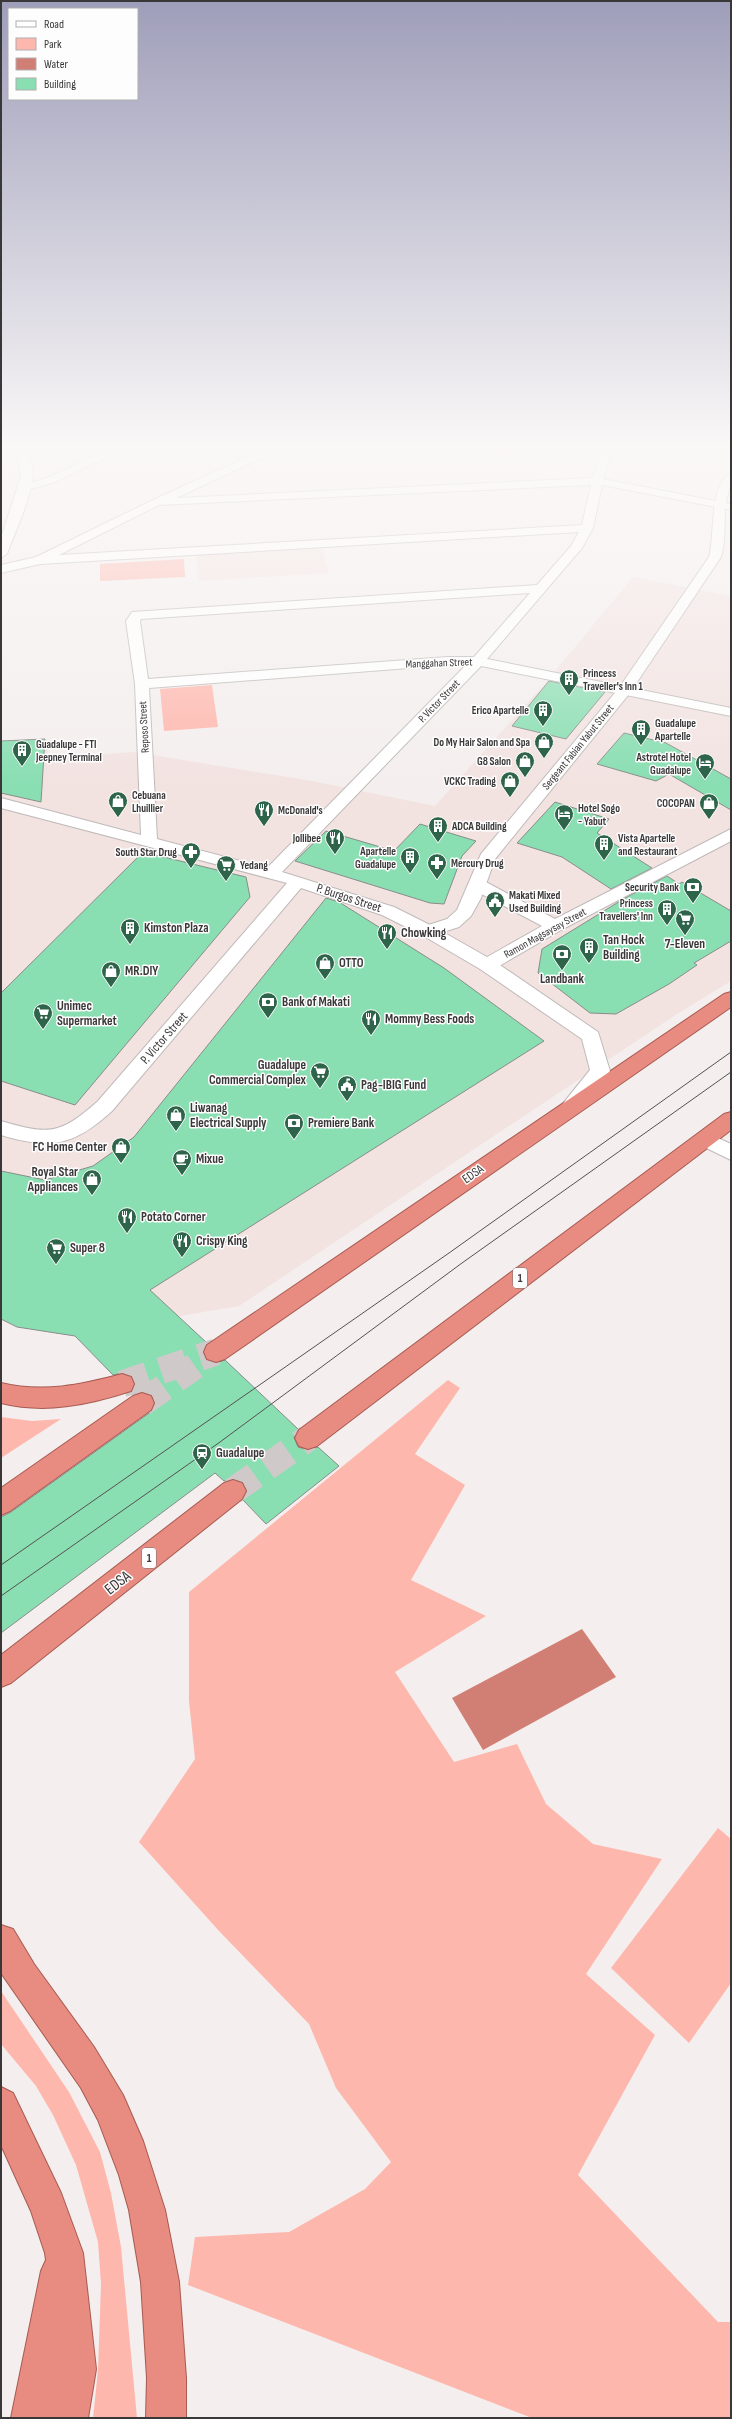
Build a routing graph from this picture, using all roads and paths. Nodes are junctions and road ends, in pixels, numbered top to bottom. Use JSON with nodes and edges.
{"nodes":[{"id":1,"x":44,"y":558,"type":"edge"},
{"id":2,"x":76,"y":558,"type":"edge"},
{"id":3,"x":568,"y":558,"type":"edge"},
{"id":4,"x":714,"y":558,"type":"edge"},
{"id":5,"x":40,"y":560,"type":"junction"},
{"id":6,"x":1,"y":569,"type":"edge"},
{"id":7,"x":543,"y":588,"type":"junction"},
{"id":8,"x":478,"y":661,"type":"junction"},
{"id":9,"x":142,"y":684,"type":"junction"},
{"id":10,"x":624,"y":691,"type":"junction"},
{"id":11,"x":731,"y":712,"type":"edge"},
{"id":12,"x":1,"y":802,"type":"edge"},
{"id":13,"x":731,"y":834,"type":"edge"},
{"id":14,"x":149,"y":840,"type":"junction"},
{"id":15,"x":270,"y":874,"type":"junction"},
{"id":16,"x":298,"y":881,"type":"junction"},
{"id":17,"x":478,"y":885,"type":"junction"},
{"id":18,"x":555,"y":926,"type":"junction"},
{"id":19,"x":428,"y":931,"type":"junction"},
{"id":20,"x":487,"y":965,"type":"junction"},
{"id":21,"x":731,"y":998,"type":"edge"},
{"id":22,"x":571,"y":1106,"type":"junction"},
{"id":23,"x":731,"y":1119,"type":"edge"},
{"id":24,"x":1,"y":1128,"type":"edge"},
{"id":25,"x":705,"y":1139,"type":"junction"},
{"id":26,"x":731,"y":1153,"type":"edge"},
{"id":27,"x":216,"y":1352,"type":"tunnel mouth"},
{"id":28,"x":122,"y":1384,"type":"tunnel mouth"},
{"id":29,"x":1,"y":1393,"type":"edge"},
{"id":30,"x":142,"y":1403,"type":"tunnel mouth"},
{"id":31,"x":308,"y":1438,"type":"tunnel mouth"},
{"id":32,"x":233,"y":1491,"type":"tunnel mouth"},
{"id":33,"x":1,"y":1503,"type":"edge"},
{"id":34,"x":64,"y":1625,"type":"junction"},
{"id":35,"x":1,"y":1673,"type":"edge"},
{"id":36,"x":1,"y":1691,"type":"edge"},
{"id":37,"x":1,"y":1941,"type":"edge"},
{"id":38,"x":1,"y":2105,"type":"edge"},
{"id":39,"x":64,"y":2252,"type":"junction"},
{"id":40,"x":31,"y":2418,"type":"edge"},
{"id":41,"x":68,"y":2418,"type":"edge"},
{"id":42,"x":166,"y":2418,"type":"edge"}],
"edges":[{"from":1,"to":5,"type":"street"},
{"from":2,"to":5,"type":"street"},
{"from":3,"to":7,"type":"street","name":"P. Victor Street"},
{"from":4,"to":10,"type":"street","name":"Sergeant Fabian Yabut Street"},
{"from":5,"to":6,"type":"street"},
{"from":7,"to":8,"type":"street","name":"P. Victor Street"},
{"from":7,"to":9,"type":"street","name":"Reposo Street"},
{"from":8,"to":9,"type":"street","name":"Manggahan Street"},
{"from":8,"to":10,"type":"street","name":"Manggahan Street"},
{"from":8,"to":15,"type":"street","name":"P. Victor Street"},
{"from":9,"to":14,"type":"street","name":"Reposo Street"},
{"from":10,"to":11,"type":"street","name":"Manggahan Street"},
{"from":10,"to":17,"type":"street","name":"Sergeant Fabian Yabut Street"},
{"from":12,"to":14,"type":"street","name":"P. Burgos Street"},
{"from":13,"to":18,"type":"street","name":"Ramon Magsaysay Street"},
{"from":14,"to":15,"type":"street","name":"P. Burgos Street"},
{"from":15,"to":16,"type":"street","name":"P. Burgos Street"},
{"from":16,"to":19,"type":"street","name":"P. Burgos Street"},
{"from":16,"to":24,"type":"street","name":"P. Victor Street"},
{"from":17,"to":18,"type":"street"},
{"from":17,"to":19,"type":"street","name":"Sergeant Fabian Yabut Street"},
{"from":18,"to":20,"type":"street","name":"Ramon Magsaysay Street"},
{"from":19,"to":20,"type":"street","name":"P. Burgos Street"},
{"from":20,"to":22,"type":"street","name":"P. Burgos Street"},
{"from":21,"to":22,"type":"highway","name":"EDSA"},
{"from":22,"to":27,"type":"highway","name":"EDSA"},
{"from":23,"to":25,"type":"highway","number":"1"},
{"from":25,"to":26,"type":"street"},
{"from":25,"to":31,"type":"highway","number":"1"},
{"from":28,"to":29,"type":"highway"},
{"from":30,"to":33,"type":"highway"},
{"from":32,"to":34,"type":"highway","name":"EDSA","number":"1"},
{"from":34,"to":35,"type":"highway","name":"EDSA","number":"1"},
{"from":34,"to":36,"type":"highway"},
{"from":37,"to":42,"type":"highway"},
{"from":38,"to":39,"type":"highway"},
{"from":39,"to":40,"type":"highway"},
{"from":39,"to":41,"type":"highway"}]}
